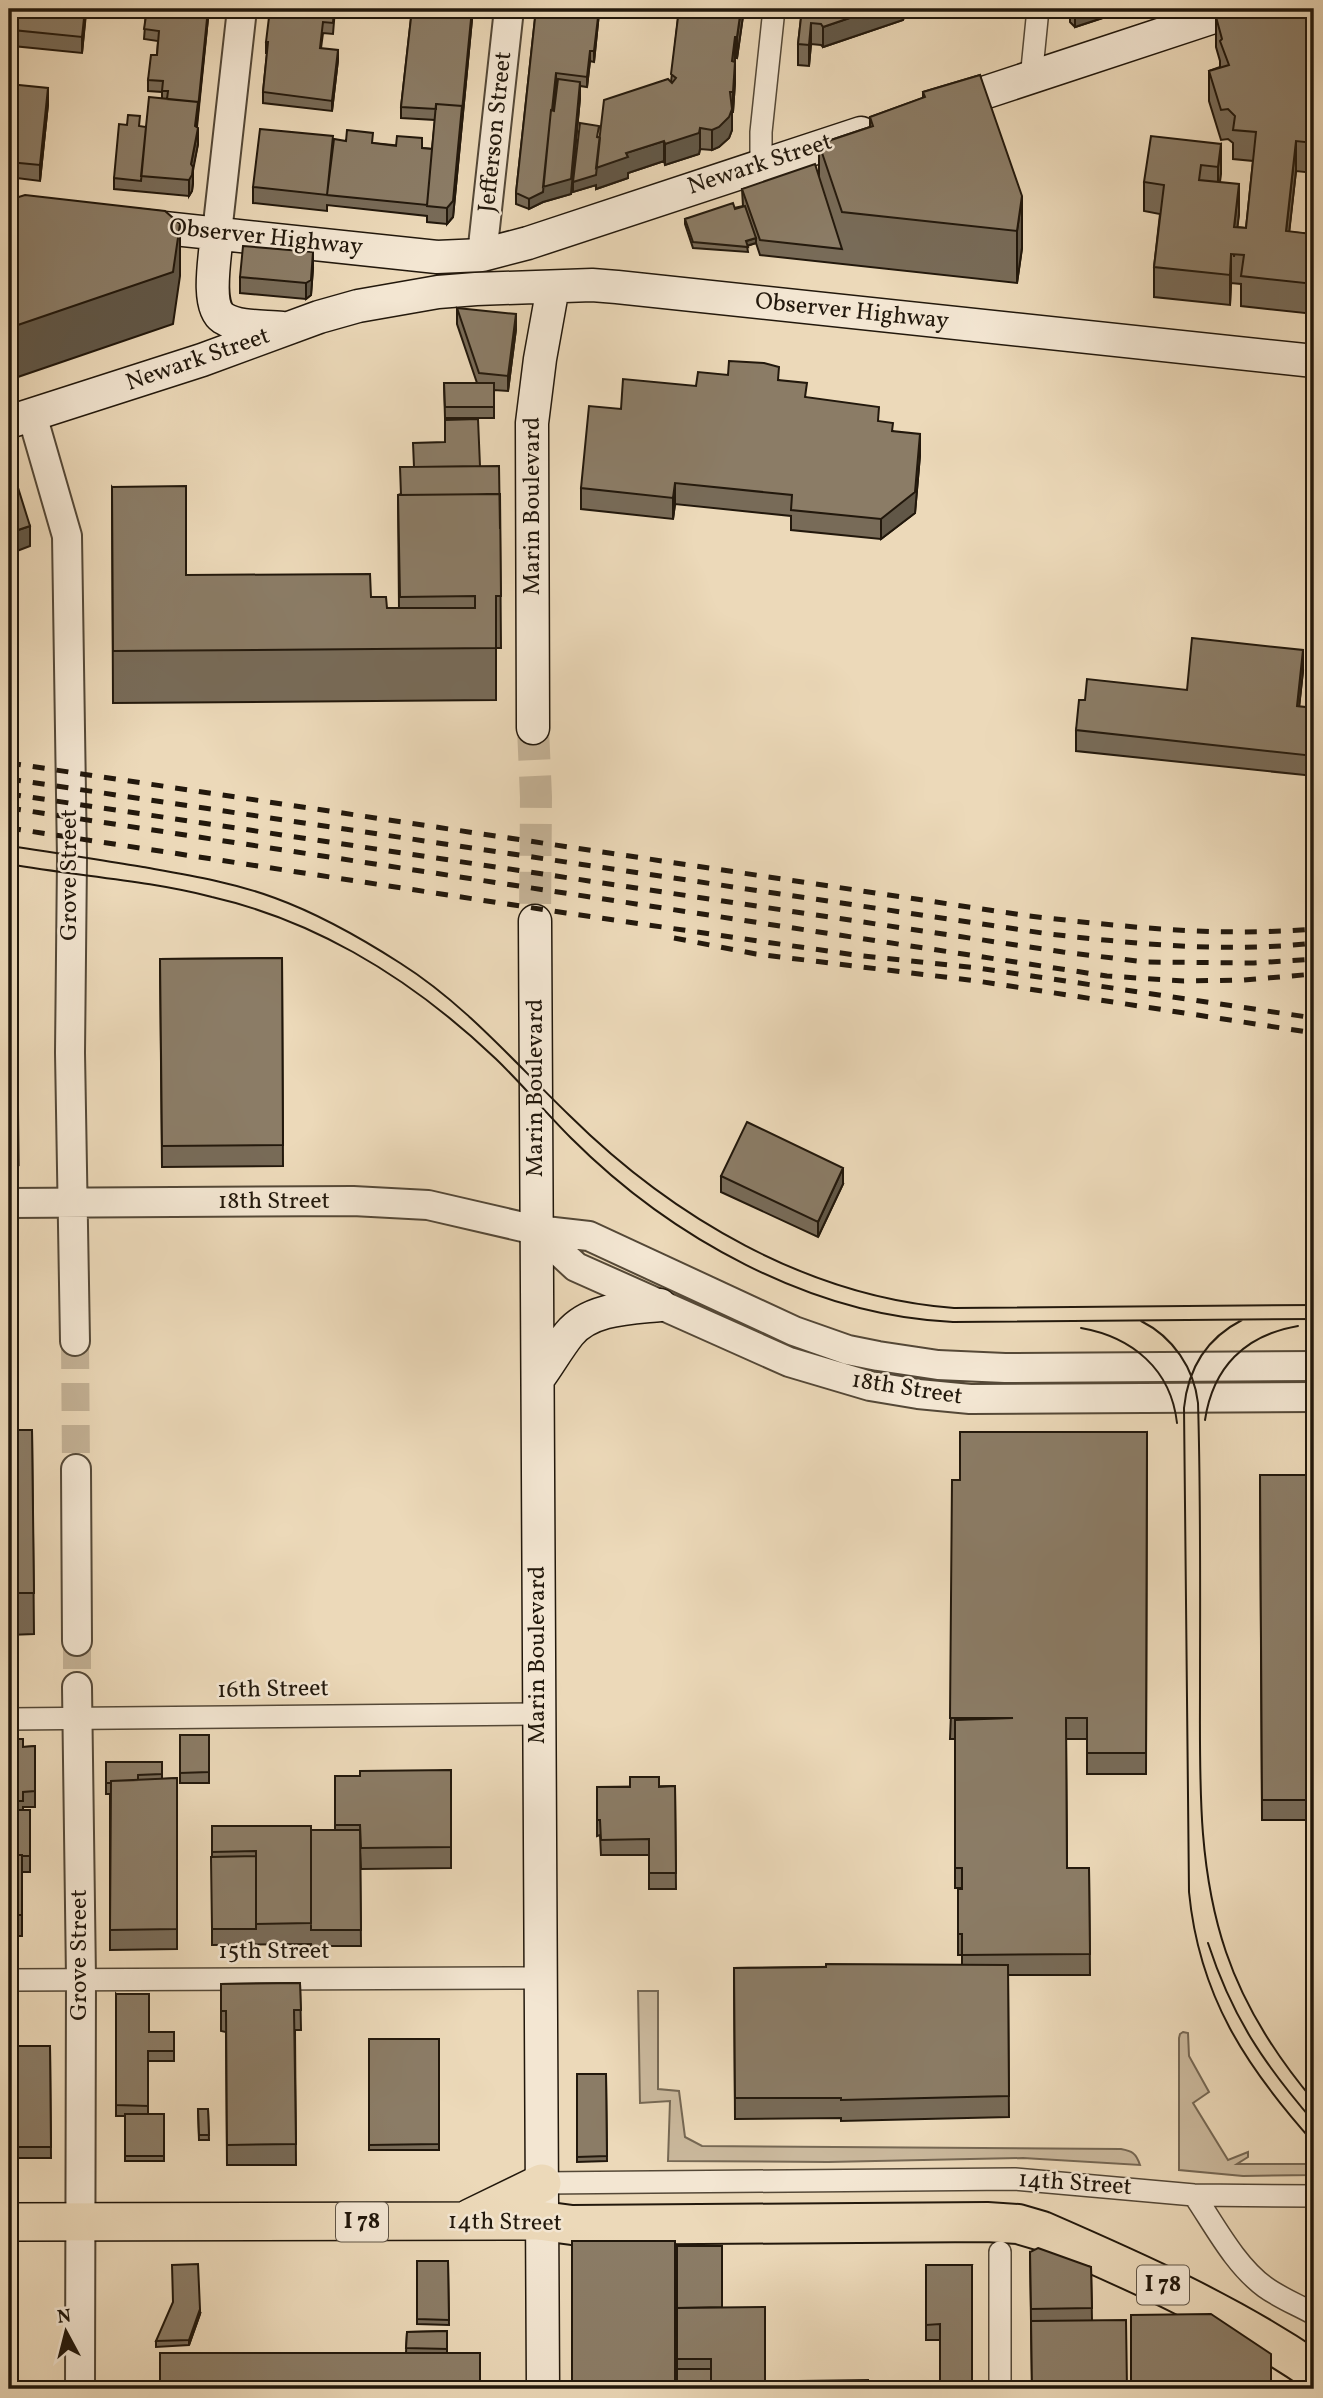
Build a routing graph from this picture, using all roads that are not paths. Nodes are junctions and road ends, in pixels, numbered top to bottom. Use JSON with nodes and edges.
{"nodes":[{"id":1,"x":242,"y":9,"type":"edge"},
{"id":2,"x":509,"y":9,"type":"edge"},
{"id":3,"x":774,"y":9,"type":"edge"},
{"id":4,"x":1038,"y":9,"type":"edge"},
{"id":5,"x":1238,"y":9,"type":"edge"},
{"id":6,"x":1031,"y":79,"type":"junction"},
{"id":7,"x":923,"y":113,"type":"edge"},
{"id":8,"x":886,"y":125,"type":"edge"},
{"id":9,"x":761,"y":165,"type":"junction"},
{"id":10,"x":113,"y":223,"type":"edge"},
{"id":11,"x":217,"y":233,"type":"junction"},
{"id":12,"x":482,"y":255,"type":"junction"},
{"id":13,"x":553,"y":287,"type":"junction"},
{"id":14,"x":388,"y":299,"type":"joint"},
{"id":15,"x":289,"y":329,"type":"junction"},
{"id":16,"x":1314,"y":361,"type":"edge"},
{"id":17,"x":20,"y":419,"type":"edge"},
{"id":18,"x":533,"y":728,"type":"tunnel mouth"},
{"id":19,"x":535,"y":921,"type":"tunnel mouth"},
{"id":20,"x":9,"y":1203,"type":"edge"},
{"id":21,"x":73,"y":1203,"type":"junction"},
{"id":22,"x":536,"y":1230,"type":"junction"},
{"id":23,"x":660,"y":1305,"type":"junction"},
{"id":24,"x":75,"y":1341,"type":"tunnel mouth"},
{"id":25,"x":1308,"y":1366,"type":"edge"},
{"id":26,"x":538,"y":1379,"type":"junction"},
{"id":27,"x":1309,"y":1397,"type":"edge"},
{"id":28,"x":76,"y":1469,"type":"tunnel mouth"},
{"id":29,"x":77,"y":1641,"type":"tunnel mouth"},
{"id":30,"x":77,"y":1687,"type":"tunnel mouth"},
{"id":31,"x":538,"y":1713,"type":"junction"},
{"id":32,"x":77,"y":1718,"type":"junction"},
{"id":33,"x":9,"y":1719,"type":"edge"},
{"id":34,"x":81,"y":1978,"type":"junction"},
{"id":35,"x":540,"y":1978,"type":"junction"},
{"id":36,"x":9,"y":1980,"type":"edge"},
{"id":37,"x":542,"y":2183,"type":"junction"},
{"id":38,"x":1194,"y":2195,"type":"junction"},
{"id":39,"x":1314,"y":2196,"type":"edge"},
{"id":40,"x":542,"y":2221,"type":"junction"},
{"id":41,"x":9,"y":2222,"type":"edge"},
{"id":42,"x":80,"y":2222,"type":"junction"},
{"id":43,"x":462,"y":2222,"type":"junction"},
{"id":44,"x":1000,"y":2237,"type":"junction"},
{"id":45,"x":1314,"y":2314,"type":"edge"},
{"id":46,"x":1314,"y":2371,"type":"edge"},
{"id":47,"x":80,"y":2389,"type":"edge"},
{"id":48,"x":543,"y":2389,"type":"edge"},
{"id":49,"x":1000,"y":2389,"type":"edge"}],
"edges":[{"from":1,"to":11,"type":"street"},
{"from":2,"to":12,"type":"street","name":"Jefferson Street"},
{"from":3,"to":9,"type":"street"},
{"from":4,"to":6,"type":"street"},
{"from":5,"to":6,"type":"main road"},
{"from":6,"to":7,"type":"main road"},
{"from":8,"to":9,"type":"main road","name":"Newark Street"},
{"from":9,"to":12,"type":"main road","name":"Newark Street"},
{"from":10,"to":11,"type":"main road","name":"Observer Highway"},
{"from":11,"to":12,"type":"main road","name":"Observer Highway"},
{"from":11,"to":15,"type":"main road"},
{"from":13,"to":14,"type":"main road","name":"Observer Highway"},
{"from":13,"to":16,"type":"main road","name":"Observer Highway"},
{"from":13,"to":18,"type":"main road","name":"Marin Boulevard"},
{"from":14,"to":15,"type":"main road","name":"Newark Street"},
{"from":15,"to":17,"type":"main road","name":"Newark Street"},
{"from":17,"to":21,"type":"street","name":"Grove Street"},
{"from":19,"to":22,"type":"main road","name":"Marin Boulevard"},
{"from":20,"to":21,"type":"street","name":"18th Street"},
{"from":21,"to":22,"type":"street","name":"18th Street"},
{"from":21,"to":24,"type":"street","name":"Grove Street"},
{"from":22,"to":23,"type":"street","name":"18th Street"},
{"from":22,"to":25,"type":"street","name":"18th Street"},
{"from":22,"to":26,"type":"main road","name":"Marin Boulevard"},
{"from":23,"to":26,"type":"main road"},
{"from":23,"to":27,"type":"street","name":"18th Street"},
{"from":25,"to":27,"type":"street"},
{"from":26,"to":31,"type":"main road","name":"Marin Boulevard"},
{"from":28,"to":29,"type":"street"},
{"from":30,"to":32,"type":"street","name":"Grove Street"},
{"from":31,"to":32,"type":"street","name":"16th Street"},
{"from":31,"to":35,"type":"main road","name":"Marin Boulevard"},
{"from":32,"to":33,"type":"street","name":"16th Street"},
{"from":32,"to":34,"type":"street","name":"Grove Street"},
{"from":34,"to":35,"type":"street","name":"15th Street"},
{"from":34,"to":36,"type":"street","name":"15th Street"},
{"from":34,"to":42,"type":"street","name":"Grove Street"},
{"from":35,"to":37,"type":"main road","name":"Marin Boulevard"},
{"from":37,"to":38,"type":"street","name":"14th Street"},
{"from":37,"to":40,"type":"main road","name":"Marin Boulevard"},
{"from":37,"to":43,"type":"highway"},
{"from":38,"to":39,"type":"street","name":"14th Street"},
{"from":38,"to":45,"type":"street"},
{"from":40,"to":43,"type":"highway","name":"14th Street","number":"I 78"},
{"from":40,"to":44,"type":"highway","name":"14th Street","number":"I 78"},
{"from":40,"to":48,"type":"main road","name":"Marin Boulevard"},
{"from":41,"to":42,"type":"highway","name":"14th Street","number":"I 78"},
{"from":42,"to":43,"type":"highway","name":"14th Street","number":"I 78"},
{"from":42,"to":47,"type":"street","name":"Grove Street"},
{"from":44,"to":46,"type":"highway","number":"I 78"},
{"from":44,"to":49,"type":"street"}]}
